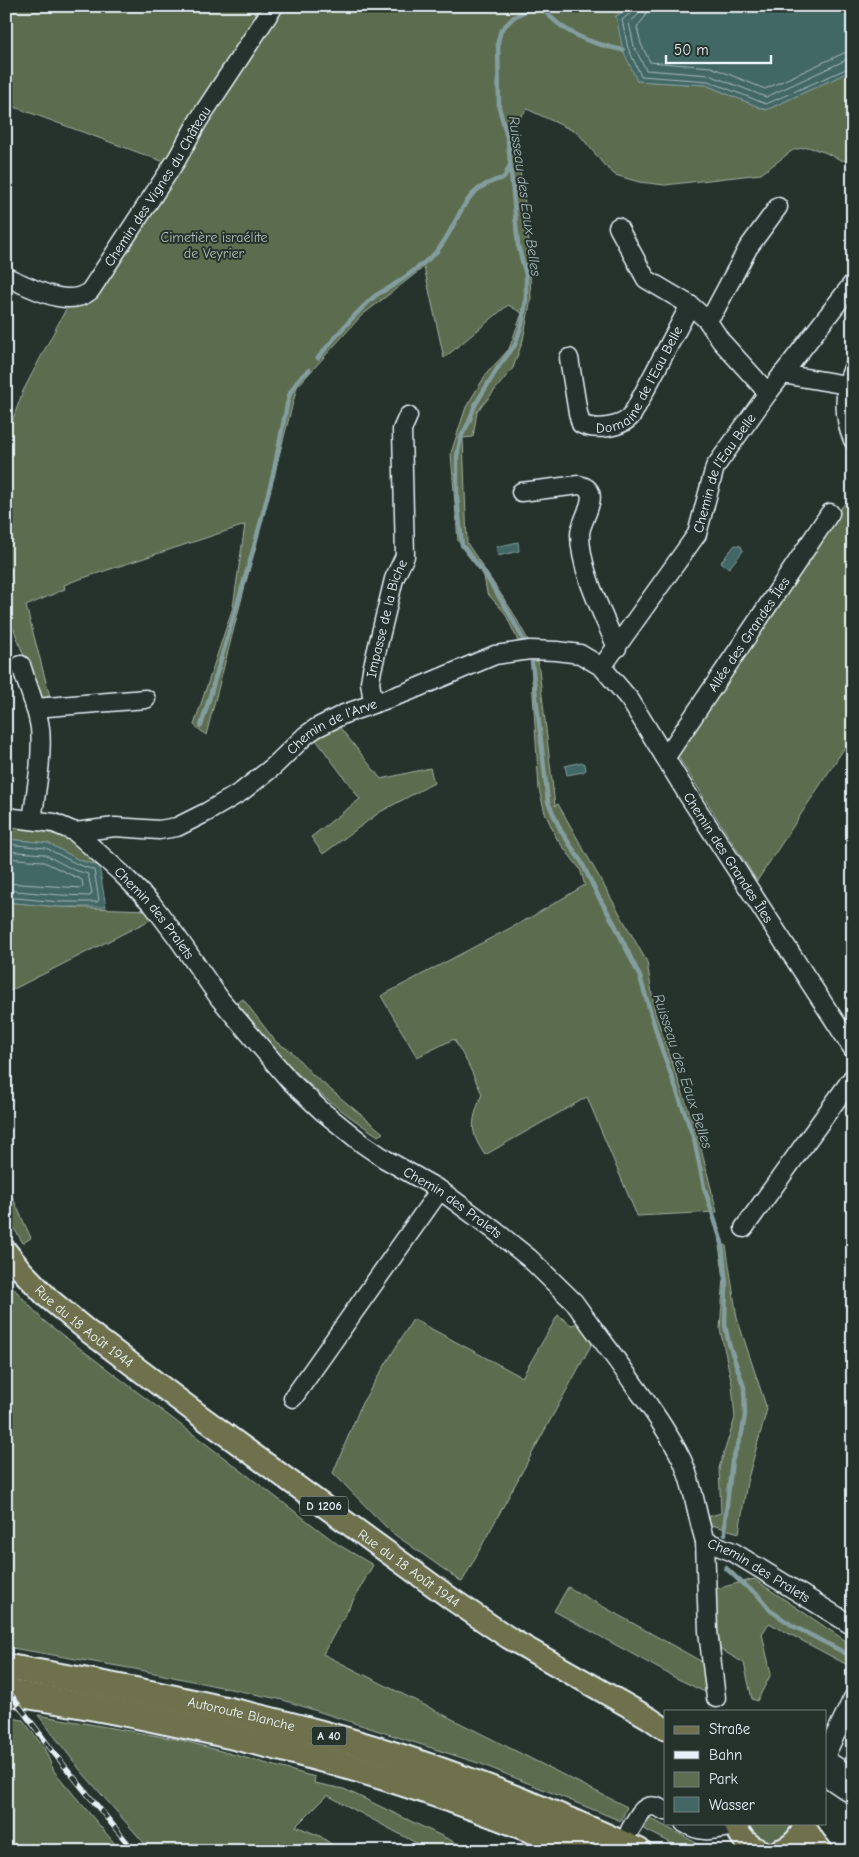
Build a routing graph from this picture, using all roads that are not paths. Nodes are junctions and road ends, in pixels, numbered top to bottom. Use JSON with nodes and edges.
{"nodes":[{"id":1,"x":274,"y":6,"type":"edge"},
{"id":2,"x":778,"y":207,"type":"dead end"},
{"id":3,"x":618,"y":227,"type":"dead end"},
{"id":4,"x":6,"y":277,"type":"edge"},
{"id":5,"x":853,"y":282,"type":"edge"},
{"id":6,"x":690,"y":305,"type":"junction"},
{"id":7,"x":707,"y":320,"type":"junction"},
{"id":8,"x":569,"y":358,"type":"dead end"},
{"id":9,"x":782,"y":374,"type":"junction"},
{"id":10,"x":850,"y":376,"type":"edge"},
{"id":11,"x":768,"y":394,"type":"junction"},
{"id":12,"x":408,"y":416,"type":"dead end"},
{"id":13,"x":853,"y":440,"type":"edge"},
{"id":14,"x":521,"y":492,"type":"dead end"},
{"id":15,"x":830,"y":513,"type":"dead end"},
{"id":16,"x":617,"y":648,"type":"junction"},
{"id":17,"x":21,"y":665,"type":"dead end"},
{"id":18,"x":602,"y":667,"type":"junction"},
{"id":19,"x":146,"y":699,"type":"dead end"},
{"id":20,"x":373,"y":702,"type":"junction"},
{"id":21,"x":35,"y":708,"type":"junction"},
{"id":22,"x":666,"y":757,"type":"junction"},
{"id":23,"x":6,"y":817,"type":"edge"},
{"id":24,"x":32,"y":820,"type":"junction"},
{"id":25,"x":75,"y":832,"type":"junction"},
{"id":26,"x":853,"y":1049,"type":"edge"},
{"id":27,"x":853,"y":1077,"type":"edge"},
{"id":28,"x":440,"y":1190,"type":"junction"},
{"id":29,"x":744,"y":1228,"type":"dead end"},
{"id":30,"x":6,"y":1250,"type":"edge"},
{"id":31,"x":293,"y":1398,"type":"dead end"},
{"id":32,"x":705,"y":1541,"type":"junction"},
{"id":33,"x":853,"y":1626,"type":"edge"},
{"id":34,"x":6,"y":1667,"type":"edge"},
{"id":35,"x":6,"y":1692,"type":"edge"},
{"id":36,"x":716,"y":1698,"type":"dead end"},
{"id":37,"x":853,"y":1698,"type":"edge"},
{"id":38,"x":664,"y":1727,"type":"edge"},
{"id":39,"x":826,"y":1755,"type":"edge"},
{"id":40,"x":826,"y":1758,"type":"edge"},
{"id":41,"x":826,"y":1777,"type":"edge"},
{"id":42,"x":853,"y":1777,"type":"edge"},
{"id":43,"x":853,"y":1795,"type":"edge"},
{"id":44,"x":664,"y":1810,"type":"edge"},
{"id":45,"x":686,"y":1824,"type":"edge"},
{"id":46,"x":804,"y":1824,"type":"edge"},
{"id":47,"x":736,"y":1825,"type":"edge"},
{"id":48,"x":634,"y":1840,"type":"edge"},
{"id":49,"x":581,"y":1851,"type":"edge"},
{"id":50,"x":777,"y":1851,"type":"edge"},
{"id":51,"x":822,"y":1851,"type":"edge"}],
"edges":[{"from":1,"to":4,"type":"street","name":"Chemin des Vignes du Château"},
{"from":2,"to":7,"type":"street","name":"Domaine de l'Eau Belle"},
{"from":3,"to":6,"type":"street","name":"Domaine de l'Eau Belle"},
{"from":5,"to":9,"type":"street","name":"Chemin de l'Eau Belle"},
{"from":6,"to":7,"type":"street","name":"Domaine de l'Eau Belle"},
{"from":6,"to":8,"type":"street","name":"Domaine de l'Eau Belle"},
{"from":7,"to":11,"type":"street","name":"Domaine de l'Eau Belle"},
{"from":9,"to":10,"type":"street"},
{"from":9,"to":11,"type":"street","name":"Chemin de l'Eau Belle"},
{"from":10,"to":13,"type":"street"},
{"from":11,"to":16,"type":"street","name":"Chemin de l'Eau Belle"},
{"from":12,"to":20,"type":"street","name":"Impasse de la Biche"},
{"from":14,"to":16,"type":"street"},
{"from":15,"to":22,"type":"street","name":"Allée des Grandes Îles"},
{"from":16,"to":18,"type":"street","name":"Chemin de l'Eau Belle"},
{"from":17,"to":21,"type":"street"},
{"from":18,"to":20,"type":"street","name":"Chemin de l'Arve"},
{"from":18,"to":22,"type":"street","name":"Chemin des Grandes Îles"},
{"from":19,"to":21,"type":"street"},
{"from":20,"to":25,"type":"street","name":"Chemin de l'Arve"},
{"from":21,"to":24,"type":"street"},
{"from":22,"to":26,"type":"street","name":"Chemin des Grandes Îles"},
{"from":23,"to":24,"type":"street","name":"Chemin des Pralets"},
{"from":24,"to":25,"type":"street","name":"Chemin des Pralets"},
{"from":25,"to":28,"type":"street","name":"Chemin des Pralets"},
{"from":27,"to":29,"type":"street"},
{"from":28,"to":31,"type":"street"},
{"from":28,"to":32,"type":"street","name":"Chemin des Pralets"},
{"from":30,"to":38,"type":"main road","name":"Rue du 18 Août 1944","number":"D 1206"},
{"from":32,"to":33,"type":"street","name":"Chemin des Pralets"},
{"from":32,"to":36,"type":"street"},
{"from":34,"to":48,"type":"highway","name":"Autoroute Blanche","number":"A 40"},
{"from":35,"to":49,"type":"highway","name":"Autoroute Blanche","number":"A 40"},
{"from":37,"to":39,"type":"street"},
{"from":40,"to":42,"type":"street"},
{"from":41,"to":43,"type":"street"},
{"from":44,"to":48,"type":"street"},
{"from":45,"to":47,"type":"street"},
{"from":46,"to":50,"type":"main road"},
{"from":46,"to":51,"type":"main road"},
{"from":47,"to":50,"type":"main road"}]}
